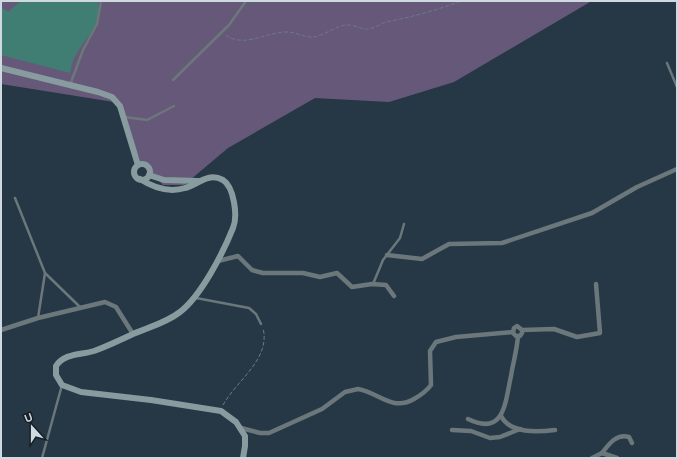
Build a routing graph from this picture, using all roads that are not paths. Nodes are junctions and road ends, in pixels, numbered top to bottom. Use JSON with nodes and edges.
{"nodes":[{"id":1,"x":101,"y":1,"type":"edge"},
{"id":2,"x":246,"y":1,"type":"edge"},
{"id":3,"x":667,"y":63,"type":"dead end"},
{"id":4,"x":1,"y":68,"type":"edge"},
{"id":5,"x":173,"y":80,"type":"dead end"},
{"id":6,"x":70,"y":85,"type":"junction"},
{"id":7,"x":677,"y":86,"type":"edge"},
{"id":8,"x":174,"y":106,"type":"dead end"},
{"id":9,"x":124,"y":117,"type":"junction"},
{"id":10,"x":138,"y":165,"type":"junction"},
{"id":11,"x":677,"y":169,"type":"edge"},
{"id":12,"x":149,"y":175,"type":"junction"},
{"id":13,"x":140,"y":179,"type":"junction"},
{"id":14,"x":198,"y":181,"type":"junction"},
{"id":15,"x":15,"y":198,"type":"dead end"},
{"id":16,"x":404,"y":224,"type":"dead end"},
{"id":17,"x":387,"y":254,"type":"junction"},
{"id":18,"x":218,"y":261,"type":"junction"},
{"id":19,"x":45,"y":273,"type":"junction"},
{"id":20,"x":372,"y":284,"type":"junction"},
{"id":21,"x":596,"y":284,"type":"dead end"},
{"id":22,"x":394,"y":296,"type":"dead end"},
{"id":23,"x":193,"y":298,"type":"junction"},
{"id":24,"x":80,"y":307,"type":"junction"},
{"id":25,"x":38,"y":318,"type":"junction"},
{"id":26,"x":261,"y":324,"type":"road end"},
{"id":27,"x":1,"y":330,"type":"edge"},
{"id":28,"x":522,"y":330,"type":"junction"},
{"id":29,"x":513,"y":332,"type":"junction"},
{"id":30,"x":133,"y":334,"type":"junction"},
{"id":31,"x":518,"y":336,"type":"junction"},
{"id":32,"x":62,"y":385,"type":"junction"},
{"id":33,"x":501,"y":416,"type":"junction"},
{"id":34,"x":468,"y":419,"type":"dead end"},
{"id":35,"x":241,"y":428,"type":"junction"},
{"id":36,"x":520,"y":429,"type":"junction"},
{"id":37,"x":452,"y":430,"type":"dead end"},
{"id":38,"x":554,"y":430,"type":"dead end"},
{"id":39,"x":632,"y":442,"type":"dead end"},
{"id":40,"x":602,"y":453,"type":"junction"},
{"id":41,"x":42,"y":458,"type":"edge"},
{"id":42,"x":243,"y":458,"type":"edge"},
{"id":43,"x":592,"y":458,"type":"edge"},
{"id":44,"x":617,"y":458,"type":"edge"}],
"edges":[{"from":1,"to":6,"type":"lane"},
{"from":2,"to":5,"type":"lane"},
{"from":3,"to":7,"type":"lane"},
{"from":4,"to":6,"type":"main road"},
{"from":6,"to":9,"type":"main road"},
{"from":8,"to":9,"type":"lane"},
{"from":9,"to":10,"type":"main road"},
{"from":10,"to":12,"type":"main road"},
{"from":10,"to":13,"type":"main road"},
{"from":11,"to":17,"type":"street"},
{"from":12,"to":13,"type":"main road"},
{"from":12,"to":14,"type":"main road"},
{"from":13,"to":14,"type":"main road"},
{"from":14,"to":18,"type":"main road"},
{"from":15,"to":19,"type":"lane"},
{"from":16,"to":17,"type":"lane"},
{"from":17,"to":20,"type":"lane"},
{"from":18,"to":20,"type":"street"},
{"from":18,"to":23,"type":"main road"},
{"from":19,"to":24,"type":"lane"},
{"from":19,"to":25,"type":"lane"},
{"from":20,"to":22,"type":"street"},
{"from":21,"to":28,"type":"street"},
{"from":23,"to":26,"type":"lane"},
{"from":23,"to":30,"type":"main road"},
{"from":24,"to":25,"type":"street"},
{"from":24,"to":30,"type":"street"},
{"from":25,"to":27,"type":"street"},
{"from":28,"to":29,"type":"street"},
{"from":28,"to":31,"type":"street"},
{"from":29,"to":31,"type":"street"},
{"from":29,"to":35,"type":"street"},
{"from":30,"to":32,"type":"main road"},
{"from":31,"to":33,"type":"street"},
{"from":32,"to":35,"type":"main road"},
{"from":32,"to":41,"type":"lane"},
{"from":33,"to":34,"type":"street"},
{"from":33,"to":36,"type":"street"},
{"from":35,"to":42,"type":"main road"},
{"from":36,"to":37,"type":"street"},
{"from":36,"to":38,"type":"street"},
{"from":39,"to":40,"type":"street"},
{"from":40,"to":43,"type":"street"},
{"from":40,"to":44,"type":"street"}]}
